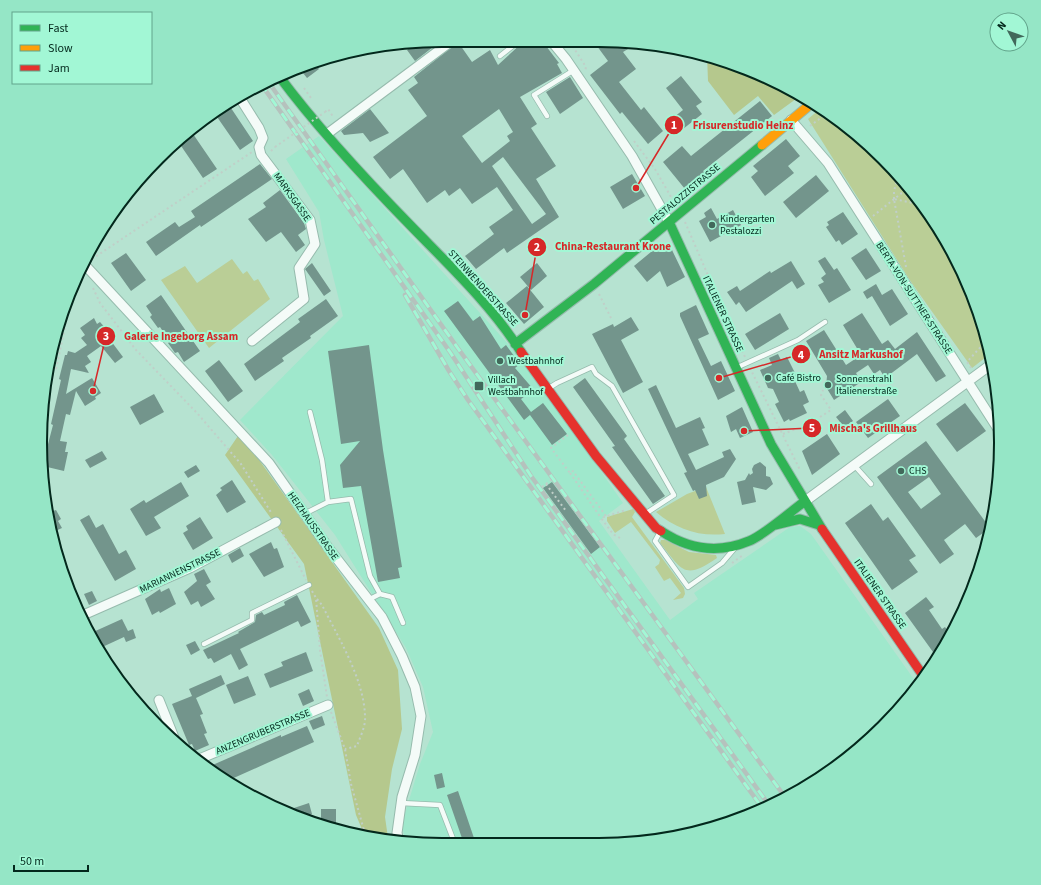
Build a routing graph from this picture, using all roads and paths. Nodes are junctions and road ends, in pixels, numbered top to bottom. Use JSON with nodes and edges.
{"nodes":[{"id":1,"x":444,"y":47,"type":"edge"},
{"id":2,"x":511,"y":47,"type":"edge"},
{"id":3,"x":556,"y":47,"type":"edge"},
{"id":4,"x":500,"y":56,"type":"dead end"},
{"id":5,"x":574,"y":70,"type":"junction"},
{"id":6,"x":283,"y":81,"type":"edge"},
{"id":7,"x":242,"y":102,"type":"edge"},
{"id":8,"x":807,"y":107,"type":"edge"},
{"id":9,"x":547,"y":116,"type":"dead end"},
{"id":10,"x":822,"y":117,"type":"edge"},
{"id":11,"x":335,"y":120,"type":"dead end"},
{"id":12,"x":791,"y":120,"type":"junction"},
{"id":13,"x":810,"y":126,"type":"dead end"},
{"id":14,"x":326,"y":134,"type":"junction"},
{"id":15,"x":259,"y":147,"type":"junction"},
{"id":16,"x":275,"y":157,"type":"dead end"},
{"id":17,"x":896,"y":182,"type":"edge"},
{"id":18,"x":904,"y":191,"type":"edge"},
{"id":19,"x":894,"y":199,"type":"junction"},
{"id":20,"x":913,"y":204,"type":"edge"},
{"id":21,"x":871,"y":217,"type":"dead end"},
{"id":22,"x":669,"y":222,"type":"junction"},
{"id":23,"x":93,"y":259,"type":"edge"},
{"id":24,"x":88,"y":268,"type":"edge"},
{"id":25,"x":907,"y":270,"type":"dead end"},
{"id":26,"x":597,"y":290,"type":"dead end"},
{"id":27,"x":611,"y":318,"type":"dead end"},
{"id":28,"x":825,"y":322,"type":"dead end"},
{"id":29,"x":252,"y":341,"type":"dead end"},
{"id":30,"x":515,"y":344,"type":"junction"},
{"id":31,"x":982,"y":346,"type":"edge"},
{"id":32,"x":963,"y":356,"type":"dead end"},
{"id":33,"x":967,"y":362,"type":"junction"},
{"id":34,"x":736,"y":368,"type":"junction"},
{"id":35,"x":987,"y":368,"type":"edge"},
{"id":36,"x":968,"y":370,"type":"dead end"},
{"id":37,"x":968,"y":382,"type":"junction"},
{"id":38,"x":548,"y":389,"type":"junction"},
{"id":39,"x":822,"y":390,"type":"dead end"},
{"id":40,"x":310,"y":412,"type":"dead end"},
{"id":41,"x":820,"y":417,"type":"dead end"},
{"id":42,"x":993,"y":421,"type":"edge"},
{"id":43,"x":796,"y":429,"type":"dead end"},
{"id":44,"x":569,"y":434,"type":"dead end"},
{"id":45,"x":783,"y":434,"type":"dead end"},
{"id":46,"x":854,"y":465,"type":"junction"},
{"id":47,"x":570,"y":474,"type":"junction"},
{"id":48,"x":551,"y":480,"type":"dead end"},
{"id":49,"x":546,"y":484,"type":"junction"},
{"id":50,"x":871,"y":484,"type":"dead end"},
{"id":51,"x":542,"y":487,"type":"dead end"},
{"id":52,"x":328,"y":502,"type":"junction"},
{"id":53,"x":804,"y":502,"type":"junction"},
{"id":54,"x":635,"y":504,"type":"junction"},
{"id":55,"x":566,"y":510,"type":"dead end"},
{"id":56,"x":304,"y":514,"type":"junction"},
{"id":57,"x":643,"y":514,"type":"junction"},
{"id":58,"x":606,"y":516,"type":"junction"},
{"id":59,"x":601,"y":518,"type":"junction"},
{"id":60,"x":276,"y":522,"type":"dead end"},
{"id":61,"x":819,"y":525,"type":"junction"},
{"id":62,"x":770,"y":527,"type":"junction"},
{"id":63,"x":660,"y":531,"type":"junction"},
{"id":64,"x":620,"y":538,"type":"dead end"},
{"id":65,"x":737,"y":546,"type":"junction"},
{"id":66,"x":748,"y":552,"type":"dead end"},
{"id":67,"x":730,"y":565,"type":"dead end"},
{"id":68,"x":309,"y":585,"type":"dead end"},
{"id":69,"x":380,"y":594,"type":"junction"},
{"id":70,"x":316,"y":598,"type":"dead end"},
{"id":71,"x":368,"y":600,"type":"junction"},
{"id":72,"x":86,"y":614,"type":"edge"},
{"id":73,"x":403,"y":623,"type":"dead end"},
{"id":74,"x":204,"y":644,"type":"dead end"},
{"id":75,"x":920,"y":672,"type":"edge"},
{"id":76,"x":159,"y":700,"type":"dead end"},
{"id":77,"x":328,"y":705,"type":"dead end"},
{"id":78,"x":171,"y":729,"type":"edge"},
{"id":79,"x":345,"y":749,"type":"dead end"},
{"id":80,"x":204,"y":757,"type":"edge"},
{"id":81,"x":401,"y":803,"type":"junction"},
{"id":82,"x":363,"y":828,"type":"dead end"},
{"id":83,"x":358,"y":829,"type":"edge"},
{"id":84,"x":398,"y":836,"type":"edge"},
{"id":85,"x":453,"y":838,"type":"edge"}],
"edges":[{"from":1,"to":14,"type":"street"},
{"from":2,"to":4,"type":"lane"},
{"from":3,"to":5,"type":"street","name":"ITALIENER STRASSE"},
{"from":5,"to":9,"type":"lane"},
{"from":5,"to":22,"type":"street","name":"ITALIENER STRASSE"},
{"from":6,"to":14,"type":"street","name":"STEINWENDERSTRASSE"},
{"from":7,"to":15,"type":"street","name":"MARKSGASSE"},
{"from":8,"to":12,"type":"street","name":"PESTALOZZISTRASSE"},
{"from":10,"to":13,"type":"path"},
{"from":11,"to":16,"type":"path","bridge":true},
{"from":12,"to":22,"type":"street","name":"PESTALOZZISTRASSE"},
{"from":12,"to":37,"type":"street","name":"BERTA-VON-SUTTNER-STRASSE"},
{"from":14,"to":30,"type":"street","name":"STEINWENDERSTRASSE"},
{"from":15,"to":23,"type":"path"},
{"from":15,"to":29,"type":"street","name":"MARKSGASSE"},
{"from":17,"to":19,"type":"path"},
{"from":18,"to":19,"type":"path"},
{"from":19,"to":20,"type":"path"},
{"from":19,"to":21,"type":"path"},
{"from":19,"to":25,"type":"path"},
{"from":22,"to":30,"type":"street","name":"PESTALOZZISTRASSE"},
{"from":22,"to":34,"type":"street","name":"ITALIENER STRASSE"},
{"from":24,"to":56,"type":"street","name":"HEIZHAUSSTRASSE"},
{"from":26,"to":27,"type":"path"},
{"from":28,"to":34,"type":"lane"},
{"from":30,"to":38,"type":"street","name":"STEINWENDERSTRASSE"},
{"from":31,"to":33,"type":"path"},
{"from":32,"to":33,"type":"path"},
{"from":33,"to":36,"type":"path"},
{"from":34,"to":53,"type":"street","name":"ITALIENER STRASSE"},
{"from":35,"to":37,"type":"street"},
{"from":37,"to":42,"type":"street","name":"BERTA-VON-SUTTNER-STRASSE"},
{"from":37,"to":46,"type":"street"},
{"from":38,"to":54,"type":"street","name":"STEINWENDERSTRASSE"},
{"from":38,"to":57,"type":"lane"},
{"from":39,"to":41,"type":"path"},
{"from":40,"to":52,"type":"lane"},
{"from":43,"to":45,"type":"path"},
{"from":44,"to":47,"type":"path"},
{"from":46,"to":50,"type":"lane"},
{"from":46,"to":53,"type":"street"},
{"from":47,"to":58,"type":"path"},
{"from":47,"to":59,"type":"path"},
{"from":48,"to":49,"type":"path"},
{"from":49,"to":51,"type":"path"},
{"from":49,"to":55,"type":"path"},
{"from":52,"to":56,"type":"lane"},
{"from":52,"to":69,"type":"lane"},
{"from":53,"to":61,"type":"street","name":"ITALIENER STRASSE"},
{"from":53,"to":62,"type":"street","name":"STEINWENDERSTRASSE"},
{"from":54,"to":57,"type":"street","name":"STEINWENDERSTRASSE"},
{"from":54,"to":58,"type":"path"},
{"from":56,"to":71,"type":"street","name":"HEIZHAUSSTRASSE"},
{"from":57,"to":63,"type":"street","name":"STEINWENDERSTRASSE"},
{"from":58,"to":59,"type":"path"},
{"from":59,"to":64,"type":"path"},
{"from":60,"to":72,"type":"street","name":"MARIANNENSTRASSE"},
{"from":61,"to":62,"type":"street"},
{"from":61,"to":75,"type":"street","name":"ITALIENER STRASSE"},
{"from":62,"to":65,"type":"street","name":"STEINWENDERSTRASSE"},
{"from":63,"to":65,"type":"street","name":"STEINWENDERSTRASSE"},
{"from":63,"to":65,"type":"lane"},
{"from":66,"to":67,"type":"path"},
{"from":68,"to":74,"type":"lane"},
{"from":69,"to":71,"type":"lane"},
{"from":69,"to":73,"type":"lane"},
{"from":70,"to":79,"type":"path"},
{"from":71,"to":81,"type":"street","name":"HEIZHAUSSTRASSE"},
{"from":76,"to":78,"type":"street"},
{"from":77,"to":80,"type":"street","name":"ANZENGRUBERSTRASSE"},
{"from":81,"to":84,"type":"street","name":"HEIZHAUSSTRASSE"},
{"from":81,"to":85,"type":"lane"},
{"from":82,"to":83,"type":"path"}]}
